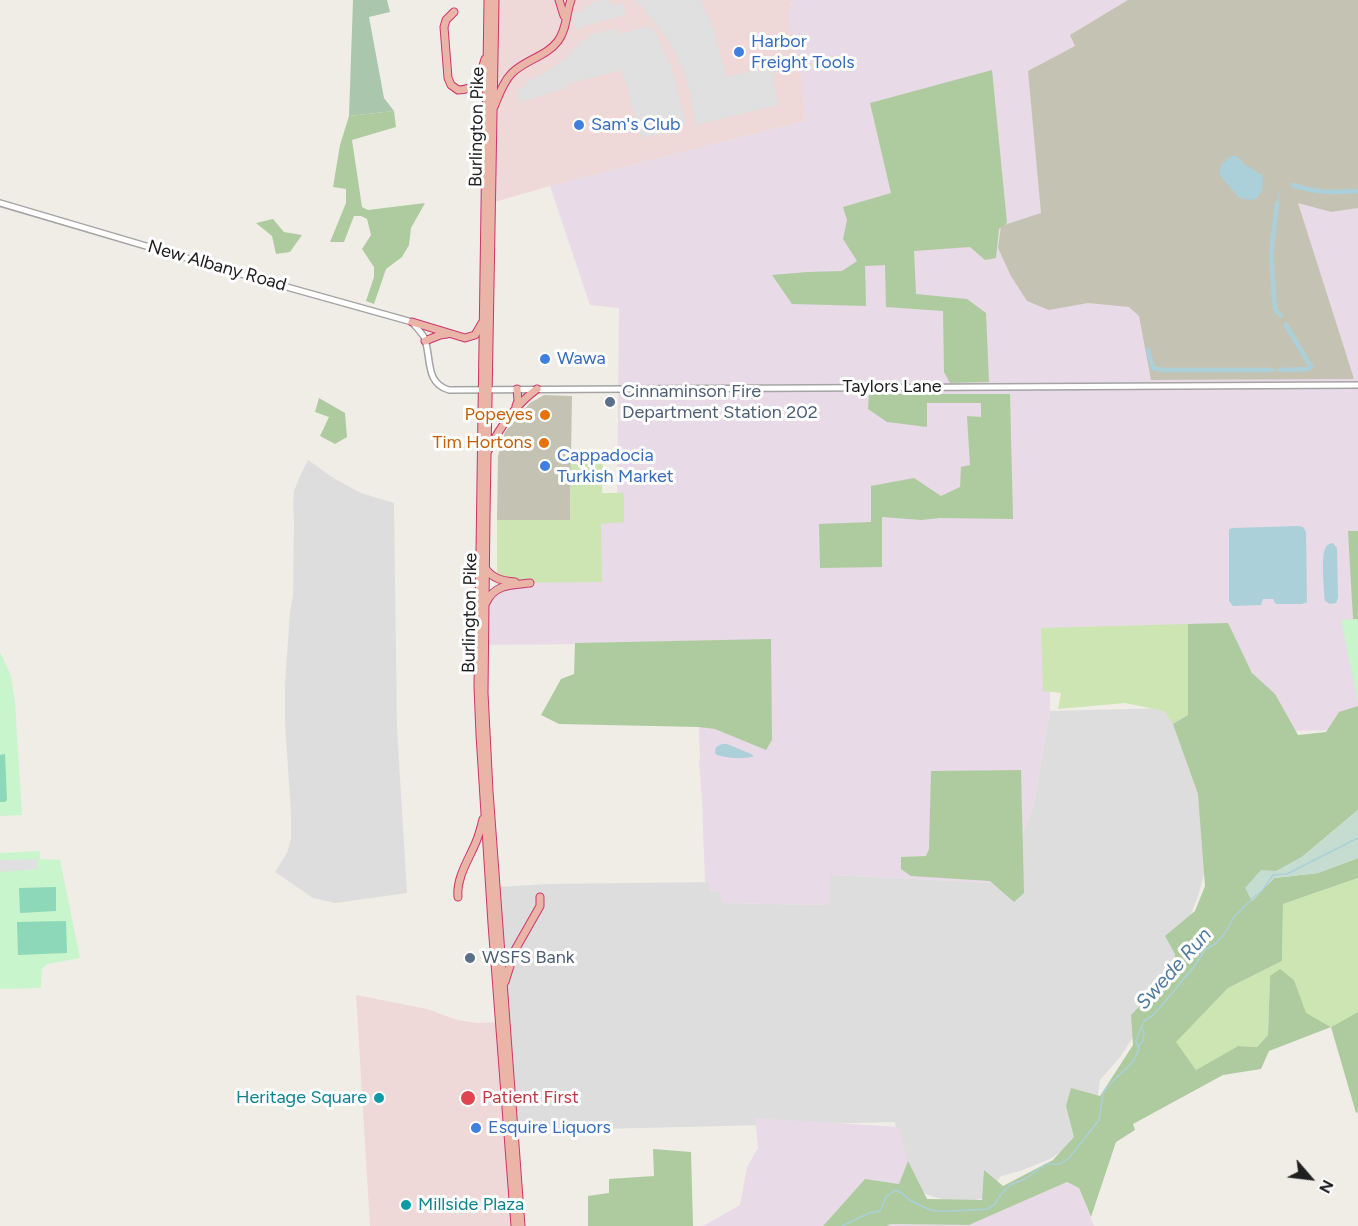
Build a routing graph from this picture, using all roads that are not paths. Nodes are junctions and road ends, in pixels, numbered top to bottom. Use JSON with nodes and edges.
{"nodes":[{"id":1,"x":488,"y":0,"type":"edge"},
{"id":2,"x":495,"y":0,"type":"edge"},
{"id":3,"x":559,"y":0,"type":"edge"},
{"id":4,"x":571,"y":0,"type":"edge"},
{"id":5,"x":454,"y":12,"type":"dead end"},
{"id":6,"x":565,"y":22,"type":"junction"},
{"id":7,"x":488,"y":51,"type":"junction"},
{"id":8,"x":492,"y":111,"type":"junction"},
{"id":9,"x":0,"y":202,"type":"edge"},
{"id":10,"x":483,"y":321,"type":"junction"},
{"id":11,"x":412,"y":322,"type":"junction"},
{"id":12,"x":450,"y":334,"type":"junction"},
{"id":13,"x":425,"y":341,"type":"junction"},
{"id":14,"x":1358,"y":385,"type":"edge"},
{"id":15,"x":517,"y":389,"type":"junction"},
{"id":16,"x":537,"y":389,"type":"junction"},
{"id":17,"x":485,"y":390,"type":"junction"},
{"id":18,"x":516,"y":409,"type":"junction"},
{"id":19,"x":487,"y":454,"type":"junction"},
{"id":20,"x":486,"y":569,"type":"junction"},
{"id":21,"x":485,"y":608,"type":"junction"},
{"id":22,"x":485,"y":814,"type":"junction"},
{"id":23,"x":458,"y":897,"type":"dead end"},
{"id":24,"x":540,"y":897,"type":"dead end"},
{"id":25,"x":503,"y":987,"type":"junction"},
{"id":26,"x":515,"y":1226,"type":"edge"},
{"id":27,"x":521,"y":1226,"type":"edge"}],
"edges":[{"from":1,"to":7,"type":"highway","name":"Burlington Pike"},
{"from":2,"to":8,"type":"highway","name":"Burlington Pike"},
{"from":3,"to":6,"type":"highway"},
{"from":4,"to":6,"type":"highway"},
{"from":5,"to":7,"type":"highway"},
{"from":6,"to":8,"type":"highway"},
{"from":7,"to":10,"type":"highway","name":"Burlington Pike"},
{"from":8,"to":17,"type":"highway","name":"Burlington Pike"},
{"from":9,"to":11,"type":"street","name":"New Albany Road"},
{"from":10,"to":12,"type":"highway"},
{"from":10,"to":17,"type":"highway","name":"Burlington Pike"},
{"from":11,"to":12,"type":"highway"},
{"from":11,"to":13,"type":"street"},
{"from":12,"to":13,"type":"highway"},
{"from":13,"to":17,"type":"street","name":"Taylors Lane"},
{"from":14,"to":16,"type":"street","name":"Taylors Lane"},
{"from":15,"to":16,"type":"street","name":"Taylors Lane"},
{"from":15,"to":17,"type":"street","name":"Taylors Lane"},
{"from":15,"to":18,"type":"highway"},
{"from":16,"to":18,"type":"highway"},
{"from":17,"to":19,"type":"highway","name":"Burlington Pike"},
{"from":17,"to":22,"type":"highway","name":"Burlington Pike"},
{"from":18,"to":19,"type":"highway"},
{"from":19,"to":20,"type":"highway","name":"Burlington Pike"},
{"from":20,"to":21,"type":"highway","name":"Burlington Pike"},
{"from":20,"to":21,"type":"highway"},
{"from":21,"to":25,"type":"highway","name":"Burlington Pike"},
{"from":22,"to":23,"type":"highway"},
{"from":22,"to":26,"type":"highway","name":"Burlington Pike"},
{"from":24,"to":25,"type":"highway"},
{"from":25,"to":27,"type":"highway","name":"Burlington Pike"}]}
